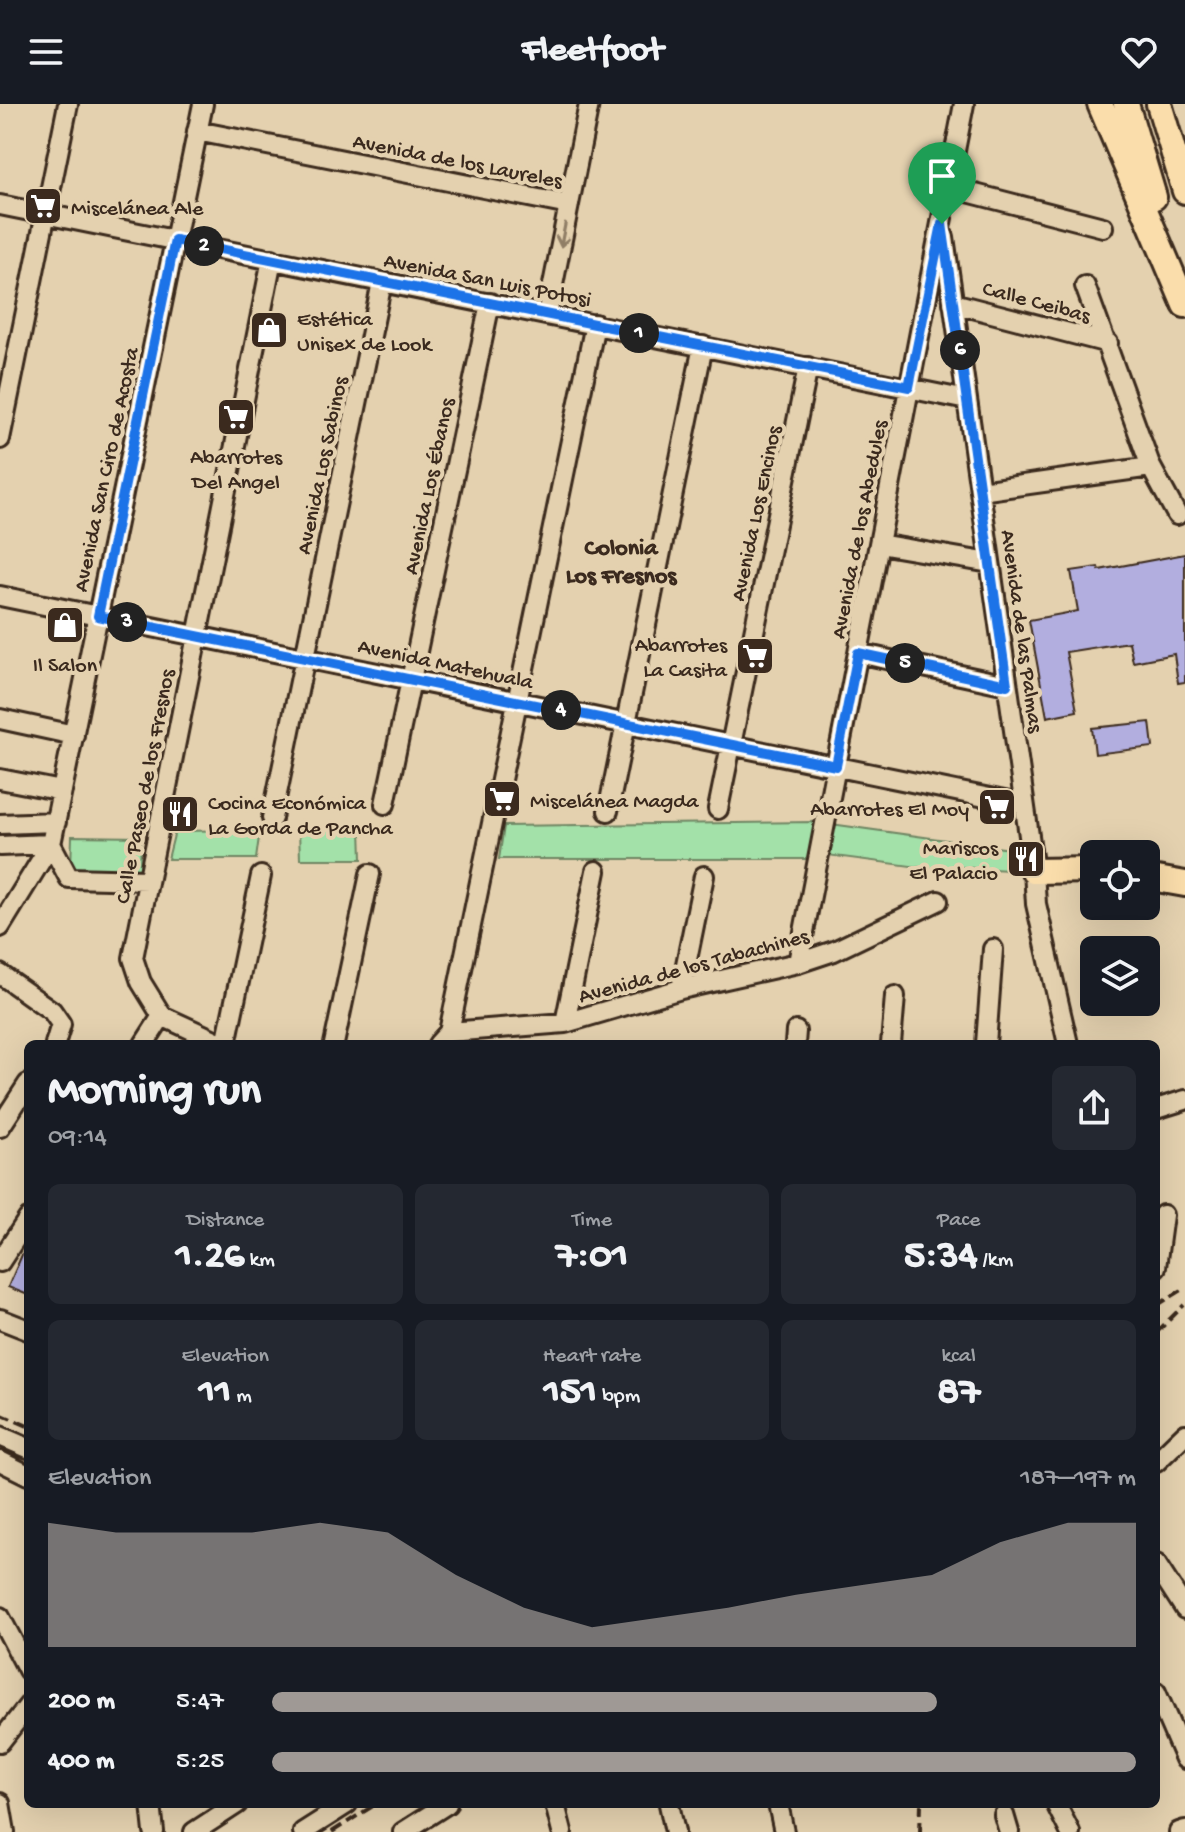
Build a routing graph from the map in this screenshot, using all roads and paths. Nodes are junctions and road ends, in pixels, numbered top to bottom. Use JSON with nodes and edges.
{"nodes":[{"id":1,"x":68,"y":104,"type":"edge"},
{"id":2,"x":203,"y":104,"type":"edge"},
{"id":3,"x":589,"y":104,"type":"edge"},
{"id":4,"x":964,"y":104,"type":"edge"},
{"id":5,"x":1100,"y":104,"type":"edge"},
{"id":6,"x":1126,"y":104,"type":"edge"},
{"id":7,"x":1159,"y":104,"type":"edge"},
{"id":8,"x":197,"y":131,"type":"junction"},
{"id":9,"x":948,"y":187,"type":"junction"},
{"id":10,"x":1185,"y":191,"type":"edge"},
{"id":11,"x":0,"y":205,"type":"edge"},
{"id":12,"x":569,"y":205,"type":"junction"},
{"id":13,"x":46,"y":214,"type":"junction"},
{"id":14,"x":942,"y":224,"type":"junction"},
{"id":15,"x":1103,"y":227,"type":"dead end"},
{"id":16,"x":175,"y":240,"type":"junction"},
{"id":17,"x":272,"y":259,"type":"junction"},
{"id":18,"x":382,"y":282,"type":"junction"},
{"id":19,"x":1085,"y":286,"type":"dead end"},
{"id":20,"x":1185,"y":302,"type":"edge"},
{"id":21,"x":490,"y":303,"type":"junction"},
{"id":22,"x":953,"y":303,"type":"junction"},
{"id":23,"x":547,"y":315,"type":"junction"},
{"id":24,"x":595,"y":324,"type":"junction"},
{"id":25,"x":1108,"y":343,"type":"junction"},
{"id":26,"x":703,"y":346,"type":"junction"},
{"id":27,"x":808,"y":367,"type":"junction"},
{"id":28,"x":909,"y":387,"type":"junction"},
{"id":29,"x":967,"y":400,"type":"junction"},
{"id":30,"x":3,"y":407,"type":"edge"},
{"id":31,"x":0,"y":439,"type":"edge"},
{"id":32,"x":1151,"y":467,"type":"junction"},
{"id":33,"x":980,"y":491,"type":"junction"},
{"id":34,"x":1177,"y":515,"type":"dead end"},
{"id":35,"x":879,"y":544,"type":"junction"},
{"id":36,"x":990,"y":563,"type":"junction"},
{"id":37,"x":0,"y":596,"type":"edge"},
{"id":38,"x":98,"y":616,"type":"junction"},
{"id":39,"x":197,"y":636,"type":"junction"},
{"id":40,"x":858,"y":653,"type":"junction"},
{"id":41,"x":305,"y":658,"type":"junction"},
{"id":42,"x":411,"y":680,"type":"junction"},
{"id":43,"x":1007,"y":685,"type":"junction"},
{"id":44,"x":517,"y":701,"type":"junction"},
{"id":45,"x":0,"y":719,"type":"edge"},
{"id":46,"x":626,"y":723,"type":"junction"},
{"id":47,"x":74,"y":735,"type":"junction"},
{"id":48,"x":731,"y":745,"type":"junction"},
{"id":49,"x":836,"y":766,"type":"junction"},
{"id":50,"x":0,"y":779,"type":"edge"},
{"id":51,"x":62,"y":791,"type":"junction"},
{"id":52,"x":385,"y":804,"type":"dead end"},
{"id":53,"x":1024,"y":805,"type":"junction"},
{"id":54,"x":718,"y":809,"type":"dead end"},
{"id":55,"x":608,"y":811,"type":"dead end"},
{"id":56,"x":272,"y":818,"type":"dead end"},
{"id":57,"x":56,"y":822,"type":"junction"},
{"id":58,"x":0,"y":824,"type":"edge"},
{"id":59,"x":51,"y":844,"type":"junction"},
{"id":60,"x":0,"y":846,"type":"edge"},
{"id":61,"x":596,"y":871,"type":"dead end"},
{"id":62,"x":1080,"y":872,"type":"edge"},
{"id":63,"x":370,"y":874,"type":"dead end"},
{"id":64,"x":261,"y":876,"type":"dead end"},
{"id":65,"x":704,"y":876,"type":"dead end"},
{"id":66,"x":1034,"y":878,"type":"junction"},
{"id":67,"x":148,"y":880,"type":"junction"},
{"id":68,"x":1160,"y":880,"type":"edge"},
{"id":69,"x":1080,"y":882,"type":"edge"},
{"id":70,"x":1185,"y":884,"type":"edge"},
{"id":71,"x":1160,"y":893,"type":"edge"},
{"id":72,"x":1185,"y":897,"type":"edge"},
{"id":73,"x":938,"y":901,"type":"dead end"},
{"id":74,"x":0,"y":927,"type":"edge"},
{"id":75,"x":993,"y":949,"type":"dead end"},
{"id":76,"x":798,"y":963,"type":"junction"},
{"id":77,"x":0,"y":974,"type":"edge"},
{"id":78,"x":681,"y":989,"type":"junction"},
{"id":79,"x":895,"y":996,"type":"dead end"},
{"id":80,"x":162,"y":1016,"type":"junction"},
{"id":81,"x":565,"y":1023,"type":"junction"},
{"id":82,"x":444,"y":1038,"type":"edge"},
{"id":83,"x":56,"y":1040,"type":"edge"},
{"id":84,"x":147,"y":1040,"type":"edge"},
{"id":85,"x":215,"y":1040,"type":"edge"},
{"id":86,"x":225,"y":1040,"type":"edge"},
{"id":87,"x":335,"y":1040,"type":"edge"},
{"id":88,"x":891,"y":1040,"type":"edge"},
{"id":89,"x":986,"y":1040,"type":"edge"},
{"id":90,"x":1067,"y":1040,"type":"edge"},
{"id":91,"x":24,"y":1090,"type":"edge"},
{"id":92,"x":1183,"y":1107,"type":"edge"},
{"id":93,"x":1160,"y":1109,"type":"edge"},
{"id":94,"x":0,"y":1127,"type":"edge"},
{"id":95,"x":1163,"y":1215,"type":"dead end"},
{"id":96,"x":24,"y":1225,"type":"edge"},
{"id":97,"x":1160,"y":1237,"type":"edge"},
{"id":98,"x":0,"y":1262,"type":"edge"},
{"id":99,"x":0,"y":1319,"type":"edge"},
{"id":100,"x":24,"y":1328,"type":"edge"},
{"id":101,"x":1185,"y":1434,"type":"edge"},
{"id":102,"x":0,"y":1436,"type":"edge"},
{"id":103,"x":24,"y":1446,"type":"edge"},
{"id":104,"x":1160,"y":1458,"type":"edge"},
{"id":105,"x":0,"y":1461,"type":"edge"},
{"id":106,"x":24,"y":1473,"type":"edge"},
{"id":107,"x":1160,"y":1570,"type":"edge"},
{"id":108,"x":1185,"y":1609,"type":"edge"},
{"id":109,"x":0,"y":1617,"type":"edge"},
{"id":110,"x":24,"y":1662,"type":"edge"},
{"id":111,"x":1160,"y":1701,"type":"edge"},
{"id":112,"x":24,"y":1711,"type":"edge"},
{"id":113,"x":0,"y":1742,"type":"edge"},
{"id":114,"x":1185,"y":1759,"type":"edge"},
{"id":115,"x":0,"y":1803,"type":"edge"},
{"id":116,"x":151,"y":1808,"type":"edge"},
{"id":117,"x":231,"y":1808,"type":"edge"},
{"id":118,"x":341,"y":1808,"type":"edge"},
{"id":119,"x":441,"y":1808,"type":"edge"},
{"id":120,"x":556,"y":1808,"type":"edge"},
{"id":121,"x":670,"y":1808,"type":"edge"},
{"id":122,"x":779,"y":1808,"type":"edge"},
{"id":123,"x":1058,"y":1808,"type":"edge"},
{"id":124,"x":1185,"y":1830,"type":"edge"},
{"id":125,"x":5,"y":1832,"type":"edge"},
{"id":126,"x":154,"y":1832,"type":"edge"},
{"id":127,"x":194,"y":1832,"type":"edge"},
{"id":128,"x":303,"y":1832,"type":"edge"},
{"id":129,"x":403,"y":1832,"type":"edge"},
{"id":130,"x":562,"y":1832,"type":"edge"},
{"id":131,"x":675,"y":1832,"type":"edge"},
{"id":132,"x":784,"y":1832,"type":"edge"},
{"id":133,"x":1070,"y":1832,"type":"edge"},
{"id":134,"x":1179,"y":1832,"type":"edge"}],
"edges":[{"from":1,"to":13,"type":"street"},
{"from":2,"to":8,"type":"street","name":"Avenida San Ciro de Acosta"},
{"from":3,"to":12,"type":"street"},
{"from":4,"to":9,"type":"street","name":"Avenida de los Abedules"},
{"from":5,"to":20,"type":"main road"},
{"from":6,"to":20,"type":"main road"},
{"from":7,"to":10,"type":"main road"},
{"from":8,"to":12,"type":"street","name":"Avenida de los Laureles"},
{"from":8,"to":16,"type":"street","name":"Avenida San Ciro de Acosta"},
{"from":9,"to":14,"type":"street","name":"Avenida de los Abedules"},
{"from":9,"to":15,"type":"street"},
{"from":11,"to":13,"type":"street","name":"Avenida San Luis Potosi"},
{"from":12,"to":23,"type":"street","one_way":true},
{"from":13,"to":16,"type":"street","name":"Avenida San Luis Potosi"},
{"from":13,"to":30,"type":"street"},
{"from":14,"to":22,"type":"street","name":"Avenida de las Palmas"},
{"from":14,"to":28,"type":"street","name":"Avenida de los Abedules"},
{"from":16,"to":17,"type":"street","name":"Avenida San Luis Potosi"},
{"from":16,"to":38,"type":"street","name":"Avenida San Ciro de Acosta"},
{"from":17,"to":18,"type":"street","name":"Avenida San Luis Potosi"},
{"from":17,"to":39,"type":"street","name":"Calle Paseo de los Fresnos"},
{"from":18,"to":21,"type":"street","name":"Avenida San Luis Potosi"},
{"from":18,"to":41,"type":"street","name":"Avenida Los Sabinos"},
{"from":19,"to":25,"type":"street"},
{"from":21,"to":23,"type":"street","name":"Avenida San Luis Potosi"},
{"from":21,"to":42,"type":"street","name":"Avenida Los Ébanos"},
{"from":22,"to":25,"type":"street","name":"Calle Ceibas"},
{"from":22,"to":29,"type":"street","name":"Avenida de las Palmas"},
{"from":23,"to":24,"type":"street","name":"Avenida San Luis Potosi"},
{"from":24,"to":26,"type":"street","name":"Avenida San Luis Potosi"},
{"from":24,"to":44,"type":"street"},
{"from":25,"to":32,"type":"street"},
{"from":26,"to":27,"type":"street","name":"Avenida San Luis Potosi"},
{"from":26,"to":46,"type":"street"},
{"from":27,"to":28,"type":"street","name":"Avenida San Luis Potosi"},
{"from":27,"to":48,"type":"street","name":"Avenida Los Encinos"},
{"from":28,"to":29,"type":"street","name":"Avenida San Luis Potosi"},
{"from":28,"to":35,"type":"street","name":"Avenida de los Abedules"},
{"from":29,"to":33,"type":"street","name":"Avenida de las Palmas"},
{"from":30,"to":31,"type":"street"},
{"from":32,"to":33,"type":"street"},
{"from":32,"to":34,"type":"street"},
{"from":33,"to":36,"type":"street","name":"Avenida de las Palmas"},
{"from":35,"to":36,"type":"street"},
{"from":35,"to":40,"type":"street","name":"Avenida de los Abedules"},
{"from":36,"to":43,"type":"street","name":"Avenida de las Palmas"},
{"from":37,"to":38,"type":"street","name":"Avenida Matehuala"},
{"from":38,"to":39,"type":"street","name":"Avenida Matehuala"},
{"from":38,"to":47,"type":"street","name":"Avenida San Ciro de Acosta"},
{"from":39,"to":41,"type":"street","name":"Avenida Matehuala"},
{"from":39,"to":67,"type":"street","name":"Calle Paseo de los Fresnos"},
{"from":40,"to":43,"type":"street"},
{"from":40,"to":49,"type":"street","name":"Avenida de los Abedules"},
{"from":41,"to":42,"type":"street","name":"Avenida Matehuala"},
{"from":41,"to":56,"type":"street","name":"Avenida Los Sabinos"},
{"from":42,"to":44,"type":"street","name":"Avenida Matehuala"},
{"from":42,"to":52,"type":"street","name":"Avenida Los Ébanos"},
{"from":43,"to":53,"type":"street","name":"Avenida de las Palmas"},
{"from":44,"to":46,"type":"street","name":"Avenida Matehuala"},
{"from":44,"to":82,"type":"street"},
{"from":45,"to":47,"type":"street"},
{"from":46,"to":48,"type":"street","name":"Avenida Matehuala"},
{"from":46,"to":55,"type":"street"},
{"from":47,"to":51,"type":"street","name":"Avenida San Ciro de Acosta"},
{"from":48,"to":49,"type":"street","name":"Avenida Matehuala"},
{"from":48,"to":54,"type":"street","name":"Avenida Los Encinos"},
{"from":49,"to":53,"type":"street","name":"Avenida Matehuala"},
{"from":49,"to":76,"type":"street","name":"Avenida de los Abedules"},
{"from":50,"to":51,"type":"street"},
{"from":51,"to":57,"type":"street","name":"Avenida San Ciro de Acosta"},
{"from":53,"to":66,"type":"street","name":"Avenida de las Palmas"},
{"from":57,"to":58,"type":"street"},
{"from":57,"to":59,"type":"street","name":"Avenida San Ciro de Acosta"},
{"from":59,"to":60,"type":"street"},
{"from":59,"to":67,"type":"street"},
{"from":59,"to":74,"type":"street","name":"Avenida San Ciro de Acosta"},
{"from":61,"to":81,"type":"street"},
{"from":62,"to":66,"type":"main road"},
{"from":63,"to":87,"type":"street"},
{"from":64,"to":86,"type":"street"},
{"from":65,"to":78,"type":"street"},
{"from":66,"to":69,"type":"main road"},
{"from":66,"to":90,"type":"street","name":"Avenida de las Palmas"},
{"from":67,"to":80,"type":"street","name":"Calle Paseo de los Fresnos"},
{"from":68,"to":70,"type":"main road"},
{"from":71,"to":72,"type":"main road"},
{"from":73,"to":76,"type":"street","name":"Avenida de los Tabachines"},
{"from":75,"to":89,"type":"street"},
{"from":76,"to":78,"type":"street","name":"Avenida de los Tabachines"},
{"from":77,"to":83,"type":"street"},
{"from":78,"to":81,"type":"street","name":"Avenida de los Tabachines"},
{"from":79,"to":88,"type":"street"},
{"from":80,"to":84,"type":"street"},
{"from":80,"to":85,"type":"street"},
{"from":81,"to":82,"type":"street","name":"Avenida de los Tabachines"},
{"from":91,"to":94,"type":"street"},
{"from":92,"to":93,"type":"street"},
{"from":95,"to":97,"type":"street"},
{"from":96,"to":98,"type":"street"},
{"from":99,"to":100,"type":"street"},
{"from":101,"to":104,"type":"street"},
{"from":102,"to":103,"type":"street"},
{"from":105,"to":106,"type":"street"},
{"from":107,"to":108,"type":"street"},
{"from":109,"to":110,"type":"street"},
{"from":111,"to":114,"type":"street"},
{"from":112,"to":113,"type":"street"},
{"from":115,"to":125,"type":"street"},
{"from":116,"to":126,"type":"street"},
{"from":117,"to":127,"type":"street"},
{"from":118,"to":128,"type":"street"},
{"from":119,"to":129,"type":"street"},
{"from":120,"to":130,"type":"street"},
{"from":121,"to":131,"type":"street"},
{"from":122,"to":132,"type":"street"},
{"from":123,"to":133,"type":"street"},
{"from":124,"to":134,"type":"street"}]}
